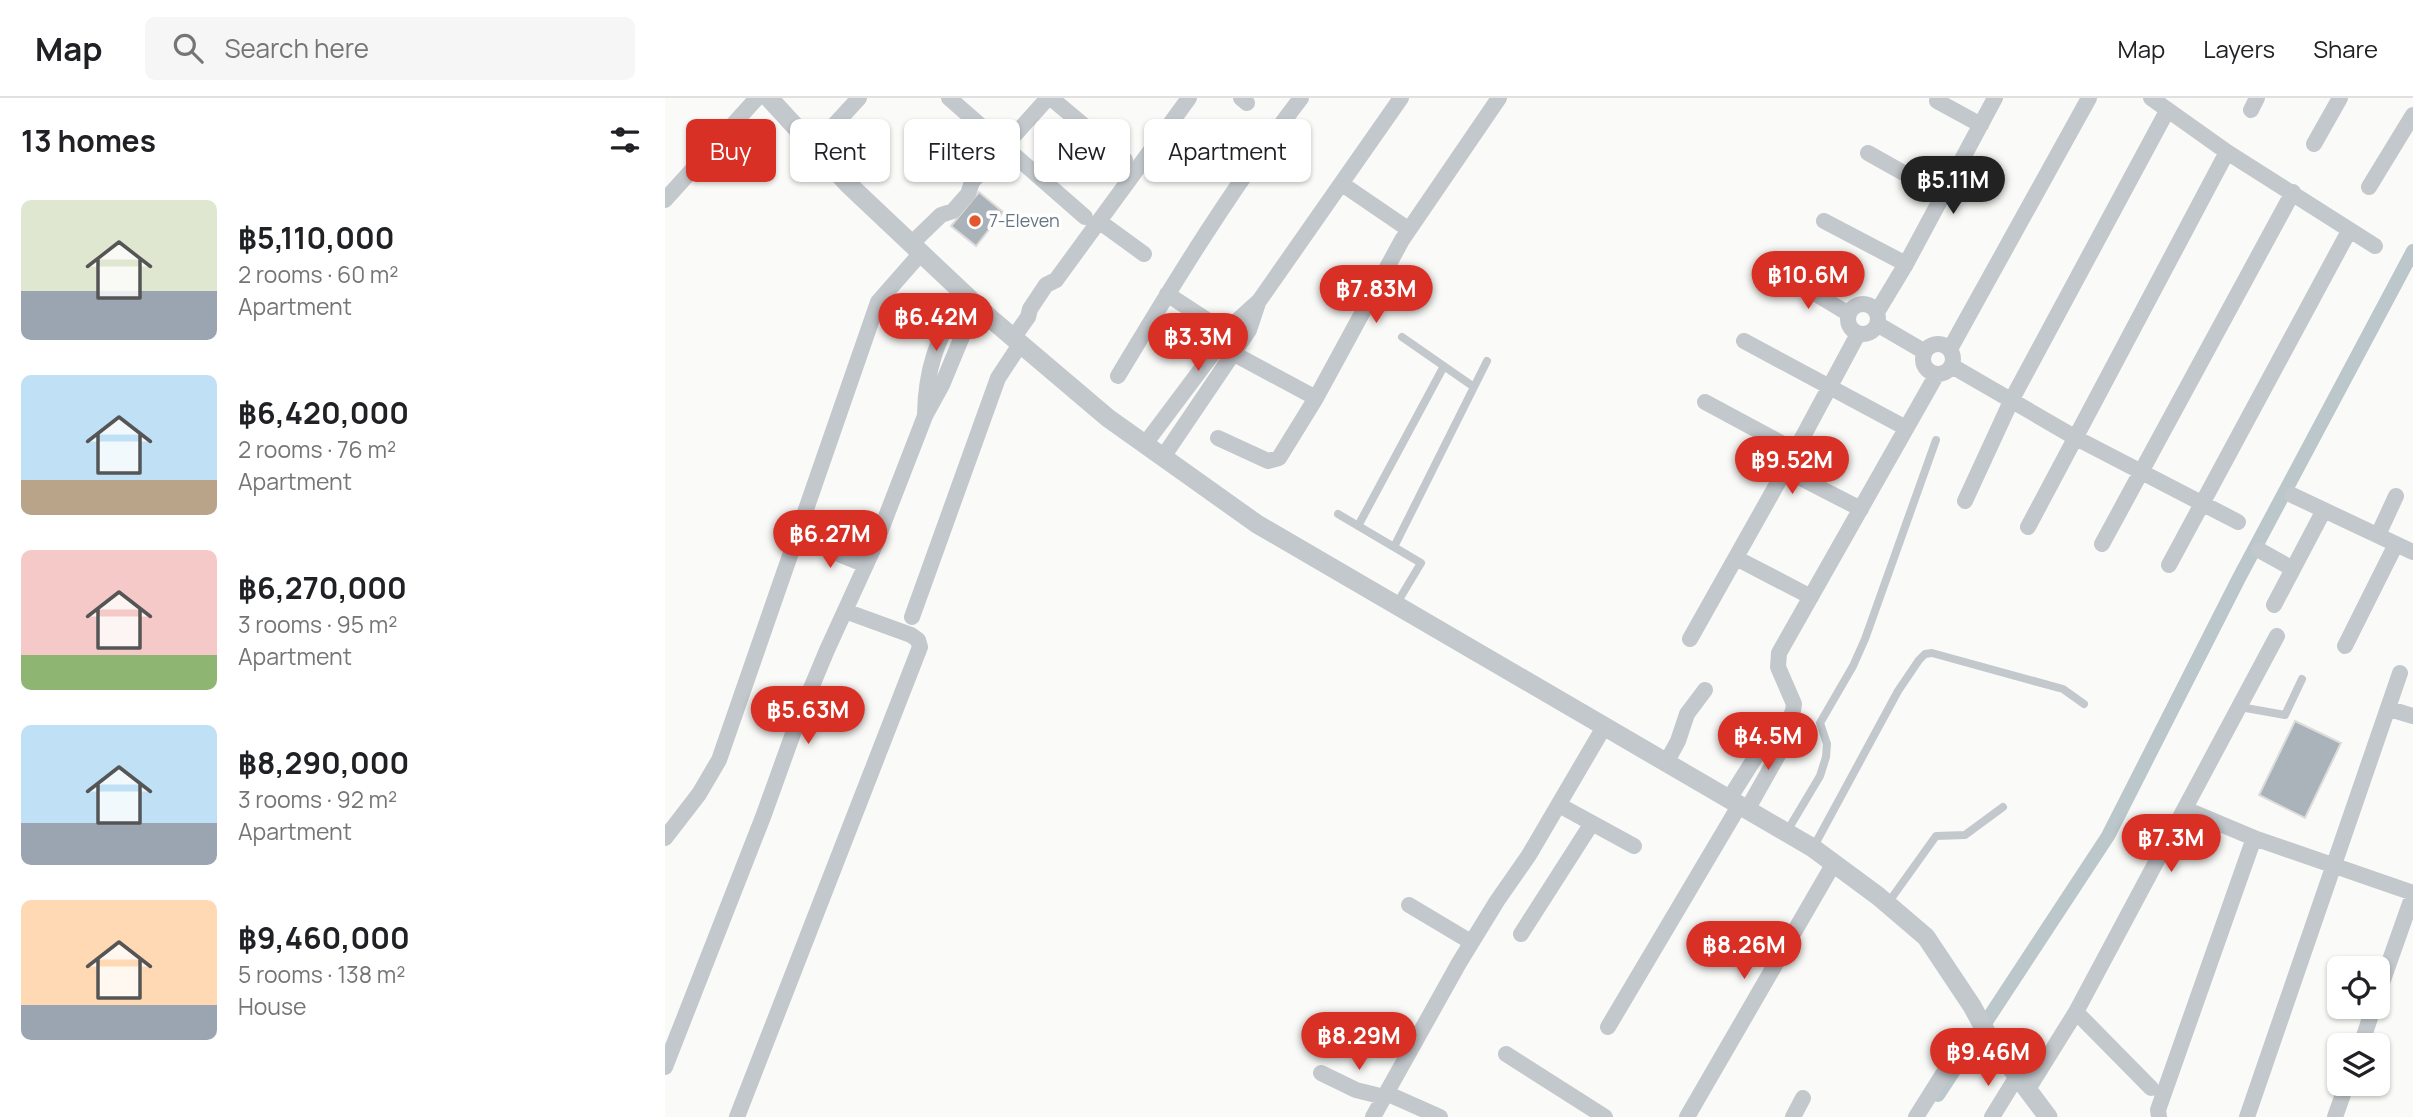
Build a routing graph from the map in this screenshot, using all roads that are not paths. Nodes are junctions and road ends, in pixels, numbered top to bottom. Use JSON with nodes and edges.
{"nodes":[{"id":1,"x":757,"y":98,"type":"edge"},
{"id":2,"x":769,"y":98,"type":"edge"},
{"id":3,"x":859,"y":98,"type":"edge"},
{"id":4,"x":949,"y":98,"type":"edge"},
{"id":5,"x":1049,"y":98,"type":"edge"},
{"id":6,"x":1189,"y":98,"type":"edge"},
{"id":7,"x":1301,"y":98,"type":"edge"},
{"id":8,"x":1401,"y":98,"type":"edge"},
{"id":9,"x":1499,"y":98,"type":"edge"},
{"id":10,"x":1995,"y":98,"type":"edge"},
{"id":11,"x":2089,"y":98,"type":"edge"},
{"id":12,"x":2151,"y":98,"type":"edge"},
{"id":13,"x":2340,"y":98,"type":"edge"},
{"id":14,"x":1937,"y":101,"type":"dead end"},
{"id":15,"x":2167,"y":111,"type":"junction"},
{"id":16,"x":2413,"y":115,"type":"edge"},
{"id":17,"x":840,"y":119,"type":"edge"},
{"id":18,"x":972,"y":119,"type":"edge"},
{"id":19,"x":1075,"y":119,"type":"edge"},
{"id":20,"x":790,"y":121,"type":"edge"},
{"id":21,"x":1980,"y":125,"type":"junction"},
{"id":22,"x":1020,"y":130,"type":"edge"},
{"id":23,"x":2314,"y":144,"type":"dead end"},
{"id":24,"x":2227,"y":152,"type":"junction"},
{"id":25,"x":1868,"y":153,"type":"dead end"},
{"id":26,"x":1020,"y":162,"type":"edge"},
{"id":27,"x":846,"y":182,"type":"edge"},
{"id":28,"x":972,"y":182,"type":"edge"},
{"id":29,"x":1342,"y":184,"type":"junction"},
{"id":30,"x":2369,"y":187,"type":"dead end"},
{"id":31,"x":2293,"y":192,"type":"junction"},
{"id":32,"x":1943,"y":195,"type":"junction"},
{"id":33,"x":665,"y":200,"type":"edge"},
{"id":34,"x":1092,"y":220,"type":"junction"},
{"id":35,"x":1824,"y":221,"type":"dead end"},
{"id":36,"x":1408,"y":229,"type":"junction"},
{"id":37,"x":2349,"y":232,"type":"junction"},
{"id":38,"x":2375,"y":246,"type":"dead end"},
{"id":39,"x":916,"y":248,"type":"junction"},
{"id":40,"x":1144,"y":254,"type":"dead end"},
{"id":41,"x":1906,"y":264,"type":"junction"},
{"id":42,"x":1786,"y":276,"type":"dead end"},
{"id":43,"x":1167,"y":295,"type":"junction"},
{"id":44,"x":969,"y":298,"type":"junction"},
{"id":45,"x":1849,"y":313,"type":"junction"},
{"id":46,"x":1877,"y":318,"type":"junction"},
{"id":47,"x":1858,"y":334,"type":"junction"},
{"id":48,"x":1402,"y":337,"type":"dead end"},
{"id":49,"x":1018,"y":340,"type":"junction"},
{"id":50,"x":1744,"y":341,"type":"dead end"},
{"id":51,"x":1230,"y":344,"type":"junction"},
{"id":52,"x":1950,"y":349,"type":"junction"},
{"id":53,"x":1925,"y":352,"type":"junction"},
{"id":54,"x":1487,"y":361,"type":"dead end"},
{"id":55,"x":1444,"y":366,"type":"junction"},
{"id":56,"x":1952,"y":366,"type":"junction"},
{"id":57,"x":1937,"y":374,"type":"junction"},
{"id":58,"x":1118,"y":376,"type":"dead end"},
{"id":59,"x":1474,"y":387,"type":"junction"},
{"id":60,"x":1829,"y":387,"type":"junction"},
{"id":61,"x":1315,"y":398,"type":"junction"},
{"id":62,"x":2012,"y":399,"type":"junction"},
{"id":63,"x":1705,"y":402,"type":"dead end"},
{"id":64,"x":1174,"y":405,"type":"junction"},
{"id":65,"x":1191,"y":416,"type":"junction"},
{"id":66,"x":1906,"y":428,"type":"junction"},
{"id":67,"x":1218,"y":438,"type":"dead end"},
{"id":68,"x":2076,"y":438,"type":"junction"},
{"id":69,"x":1936,"y":440,"type":"dead end"},
{"id":70,"x":1145,"y":444,"type":"junction"},
{"id":71,"x":1796,"y":451,"type":"junction"},
{"id":72,"x":1163,"y":457,"type":"junction"},
{"id":73,"x":1785,"y":470,"type":"junction"},
{"id":74,"x":2141,"y":472,"type":"junction"},
{"id":75,"x":2292,"y":495,"type":"dead end"},
{"id":76,"x":2396,"y":496,"type":"dead end"},
{"id":77,"x":1965,"y":500,"type":"dead end"},
{"id":78,"x":2201,"y":503,"type":"junction"},
{"id":79,"x":1861,"y":509,"type":"junction"},
{"id":80,"x":2324,"y":510,"type":"junction"},
{"id":81,"x":1338,"y":514,"type":"dead end"},
{"id":82,"x":2238,"y":522,"type":"dead end"},
{"id":83,"x":1358,"y":526,"type":"junction"},
{"id":84,"x":2028,"y":527,"type":"dead end"},
{"id":85,"x":2378,"y":535,"type":"junction"},
{"id":86,"x":807,"y":541,"type":"dead end"},
{"id":87,"x":2102,"y":544,"type":"dead end"},
{"id":88,"x":2396,"y":544,"type":"junction"},
{"id":89,"x":1394,"y":547,"type":"junction"},
{"id":90,"x":2259,"y":550,"type":"dead end"},
{"id":91,"x":2413,"y":552,"type":"edge"},
{"id":92,"x":1736,"y":558,"type":"junction"},
{"id":93,"x":866,"y":565,"type":"junction"},
{"id":94,"x":2169,"y":565,"type":"dead end"},
{"id":95,"x":2293,"y":569,"type":"junction"},
{"id":96,"x":1811,"y":597,"type":"junction"},
{"id":97,"x":2274,"y":605,"type":"dead end"},
{"id":98,"x":1395,"y":606,"type":"junction"},
{"id":99,"x":845,"y":611,"type":"junction"},
{"id":100,"x":912,"y":617,"type":"dead end"},
{"id":101,"x":2277,"y":636,"type":"dead end"},
{"id":102,"x":1690,"y":639,"type":"dead end"},
{"id":103,"x":2344,"y":646,"type":"dead end"},
{"id":104,"x":2400,"y":673,"type":"dead end"},
{"id":105,"x":2302,"y":679,"type":"dead end"},
{"id":106,"x":1705,"y":690,"type":"dead end"},
{"id":107,"x":2084,"y":704,"type":"dead end"},
{"id":108,"x":2239,"y":707,"type":"junction"},
{"id":109,"x":2390,"y":709,"type":"junction"},
{"id":110,"x":2413,"y":716,"type":"edge"},
{"id":111,"x":1604,"y":727,"type":"junction"},
{"id":112,"x":1666,"y":763,"type":"junction"},
{"id":113,"x":1559,"y":805,"type":"junction"},
{"id":114,"x":1738,"y":805,"type":"junction"},
{"id":115,"x":2003,"y":807,"type":"dead end"},
{"id":116,"x":2185,"y":809,"type":"junction"},
{"id":117,"x":1592,"y":823,"type":"junction"},
{"id":118,"x":1786,"y":833,"type":"junction"},
{"id":119,"x":665,"y":838,"type":"edge"},
{"id":120,"x":2254,"y":838,"type":"junction"},
{"id":121,"x":1634,"y":846,"type":"dead end"},
{"id":122,"x":1813,"y":848,"type":"junction"},
{"id":123,"x":1834,"y":863,"type":"junction"},
{"id":124,"x":2334,"y":867,"type":"junction"},
{"id":125,"x":2413,"y":894,"type":"edge"},
{"id":126,"x":1888,"y":903,"type":"junction"},
{"id":127,"x":1409,"y":905,"type":"dead end"},
{"id":128,"x":1521,"y":934,"type":"dead end"},
{"id":129,"x":1471,"y":943,"type":"junction"},
{"id":130,"x":2390,"y":960,"type":"edge"},
{"id":131,"x":2076,"y":1012,"type":"junction"},
{"id":132,"x":1608,"y":1027,"type":"dead end"},
{"id":133,"x":1506,"y":1054,"type":"dead end"},
{"id":134,"x":665,"y":1067,"type":"edge"},
{"id":135,"x":1321,"y":1073,"type":"dead end"},
{"id":136,"x":1943,"y":1074,"type":"dead end"},
{"id":137,"x":2022,"y":1084,"type":"junction"},
{"id":138,"x":2151,"y":1088,"type":"dead end"},
{"id":139,"x":1385,"y":1095,"type":"junction"},
{"id":140,"x":2343,"y":1096,"type":"edge"},
{"id":141,"x":1803,"y":1098,"type":"dead end"},
{"id":142,"x":737,"y":1117,"type":"edge"},
{"id":143,"x":1373,"y":1117,"type":"edge"},
{"id":144,"x":1440,"y":1117,"type":"edge"},
{"id":145,"x":1605,"y":1117,"type":"edge"},
{"id":146,"x":1687,"y":1117,"type":"edge"},
{"id":147,"x":1793,"y":1117,"type":"edge"},
{"id":148,"x":1916,"y":1117,"type":"edge"},
{"id":149,"x":1992,"y":1117,"type":"edge"},
{"id":150,"x":2048,"y":1117,"type":"edge"},
{"id":151,"x":2159,"y":1117,"type":"edge"},
{"id":152,"x":2247,"y":1117,"type":"edge"},
{"id":153,"x":2336,"y":1117,"type":"edge"}],
"edges":[{"from":1,"to":33,"type":"street"},
{"from":2,"to":20,"type":"street"},
{"from":3,"to":17,"type":"street"},
{"from":4,"to":18,"type":"street"},
{"from":5,"to":19,"type":"street"},
{"from":5,"to":22,"type":"street"},
{"from":6,"to":34,"type":"street"},
{"from":7,"to":43,"type":"street"},
{"from":8,"to":29,"type":"street"},
{"from":9,"to":36,"type":"street"},
{"from":10,"to":21,"type":"street"},
{"from":11,"to":52,"type":"street"},
{"from":12,"to":15,"type":"street"},
{"from":13,"to":23,"type":"street"},
{"from":14,"to":21,"type":"street"},
{"from":15,"to":24,"type":"street"},
{"from":15,"to":62,"type":"street"},
{"from":16,"to":30,"type":"street"},
{"from":21,"to":32,"type":"street"},
{"from":24,"to":31,"type":"street"},
{"from":24,"to":68,"type":"street"},
{"from":25,"to":32,"type":"street"},
{"from":26,"to":34,"type":"street"},
{"from":27,"to":39,"type":"street"},
{"from":28,"to":39,"type":"street"},
{"from":29,"to":36,"type":"street"},
{"from":29,"to":51,"type":"street"},
{"from":31,"to":37,"type":"street"},
{"from":31,"to":74,"type":"street"},
{"from":32,"to":41,"type":"street"},
{"from":34,"to":40,"type":"street"},
{"from":34,"to":49,"type":"street"},
{"from":35,"to":41,"type":"street"},
{"from":36,"to":61,"type":"street"},
{"from":37,"to":38,"type":"street"},
{"from":37,"to":78,"type":"street"},
{"from":39,"to":44,"type":"street"},
{"from":39,"to":119,"type":"street"},
{"from":41,"to":46,"type":"street"},
{"from":42,"to":45,"type":"street"},
{"from":43,"to":51,"type":"street"},
{"from":43,"to":58,"type":"street"},
{"from":44,"to":49,"type":"street"},
{"from":44,"to":93,"type":"street"},
{"from":45,"to":46,"type":"street"},
{"from":45,"to":47,"type":"street"},
{"from":46,"to":47,"type":"street"},
{"from":46,"to":53,"type":"street"},
{"from":47,"to":60,"type":"street"},
{"from":48,"to":55,"type":"lane"},
{"from":49,"to":70,"type":"street"},
{"from":49,"to":100,"type":"street"},
{"from":50,"to":60,"type":"street"},
{"from":51,"to":61,"type":"street"},
{"from":51,"to":64,"type":"street"},
{"from":51,"to":65,"type":"street"},
{"from":52,"to":53,"type":"street"},
{"from":52,"to":56,"type":"street"},
{"from":53,"to":57,"type":"street"},
{"from":54,"to":59,"type":"lane"},
{"from":55,"to":59,"type":"lane"},
{"from":55,"to":83,"type":"lane"},
{"from":56,"to":57,"type":"street"},
{"from":56,"to":62,"type":"street"},
{"from":57,"to":66,"type":"street"},
{"from":59,"to":89,"type":"lane"},
{"from":60,"to":66,"type":"street"},
{"from":60,"to":71,"type":"street"},
{"from":61,"to":67,"type":"street"},
{"from":62,"to":68,"type":"street"},
{"from":62,"to":77,"type":"street"},
{"from":63,"to":71,"type":"street"},
{"from":64,"to":65,"type":"street"},
{"from":64,"to":70,"type":"street"},
{"from":65,"to":72,"type":"street"},
{"from":66,"to":79,"type":"street"},
{"from":68,"to":74,"type":"street"},
{"from":68,"to":84,"type":"street"},
{"from":69,"to":118,"type":"lane"},
{"from":70,"to":72,"type":"street"},
{"from":71,"to":73,"type":"street"},
{"from":72,"to":98,"type":"street"},
{"from":73,"to":79,"type":"street"},
{"from":73,"to":92,"type":"street"},
{"from":74,"to":78,"type":"street"},
{"from":74,"to":87,"type":"street"},
{"from":75,"to":80,"type":"street"},
{"from":76,"to":85,"type":"street"},
{"from":78,"to":82,"type":"street"},
{"from":78,"to":94,"type":"street"},
{"from":79,"to":96,"type":"street"},
{"from":80,"to":85,"type":"street"},
{"from":80,"to":95,"type":"street"},
{"from":81,"to":83,"type":"lane"},
{"from":83,"to":89,"type":"lane"},
{"from":85,"to":88,"type":"street"},
{"from":86,"to":93,"type":"street"},
{"from":88,"to":91,"type":"street"},
{"from":88,"to":103,"type":"street"},
{"from":89,"to":98,"type":"lane"},
{"from":90,"to":95,"type":"street"},
{"from":92,"to":96,"type":"street"},
{"from":92,"to":102,"type":"street"},
{"from":93,"to":99,"type":"street"},
{"from":95,"to":97,"type":"street"},
{"from":96,"to":114,"type":"street"},
{"from":98,"to":111,"type":"street"},
{"from":99,"to":134,"type":"street"},
{"from":99,"to":142,"type":"street"},
{"from":101,"to":108,"type":"street"},
{"from":104,"to":109,"type":"street"},
{"from":105,"to":108,"type":"lane"},
{"from":106,"to":112,"type":"street"},
{"from":107,"to":122,"type":"lane"},
{"from":108,"to":116,"type":"street"},
{"from":109,"to":110,"type":"street"},
{"from":109,"to":124,"type":"street"},
{"from":111,"to":112,"type":"street"},
{"from":111,"to":113,"type":"street"},
{"from":112,"to":114,"type":"street"},
{"from":113,"to":117,"type":"street"},
{"from":113,"to":129,"type":"street"},
{"from":114,"to":118,"type":"street"},
{"from":114,"to":132,"type":"street"},
{"from":115,"to":126,"type":"lane"},
{"from":116,"to":120,"type":"street"},
{"from":116,"to":131,"type":"street"},
{"from":117,"to":121,"type":"street"},
{"from":117,"to":128,"type":"street"},
{"from":118,"to":122,"type":"street"},
{"from":120,"to":124,"type":"street"},
{"from":120,"to":151,"type":"street"},
{"from":122,"to":123,"type":"street"},
{"from":123,"to":126,"type":"street"},
{"from":123,"to":146,"type":"street"},
{"from":124,"to":125,"type":"street"},
{"from":124,"to":152,"type":"street"},
{"from":125,"to":130,"type":"street"},
{"from":126,"to":137,"type":"street"},
{"from":127,"to":129,"type":"street"},
{"from":129,"to":139,"type":"street"},
{"from":131,"to":137,"type":"street"},
{"from":131,"to":138,"type":"street"},
{"from":133,"to":145,"type":"street"},
{"from":135,"to":139,"type":"street"},
{"from":136,"to":148,"type":"street"},
{"from":137,"to":149,"type":"street"},
{"from":137,"to":150,"type":"street"},
{"from":139,"to":143,"type":"street"},
{"from":139,"to":144,"type":"street"},
{"from":140,"to":153,"type":"street"},
{"from":141,"to":147,"type":"street"}]}
